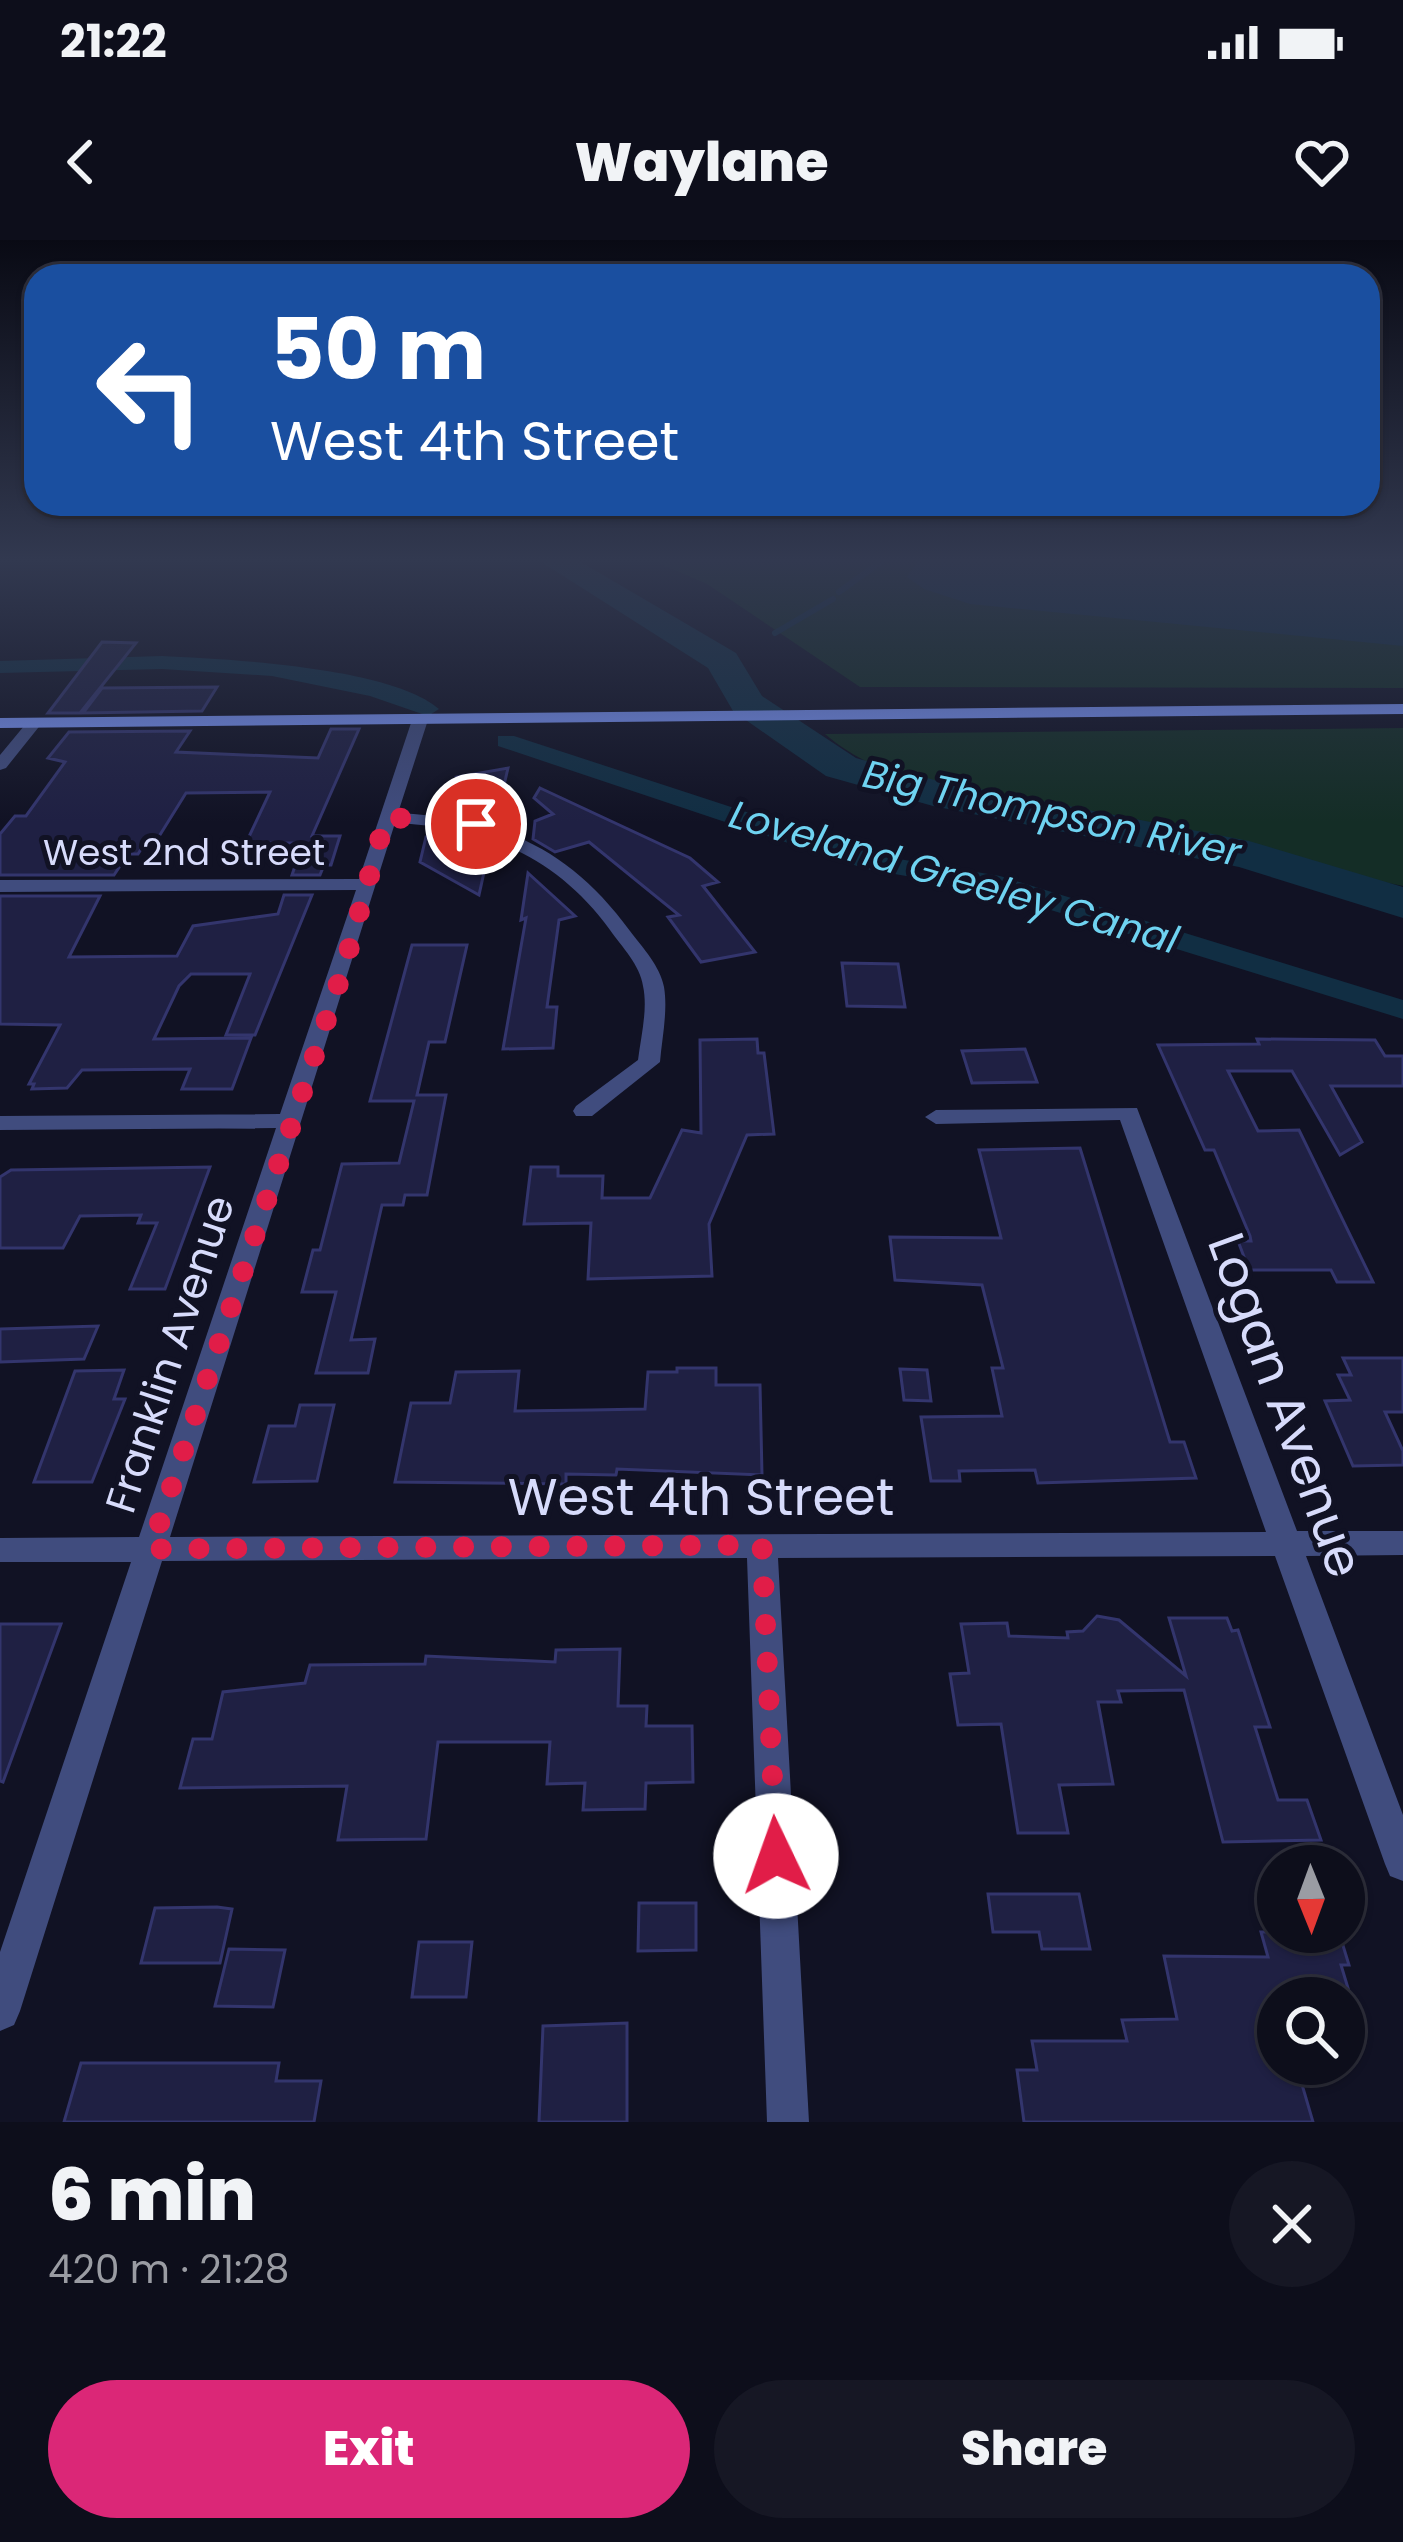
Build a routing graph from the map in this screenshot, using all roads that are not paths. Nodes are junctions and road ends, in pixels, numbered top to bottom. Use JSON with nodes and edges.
{"nodes":[{"id":1,"x":1403,"y":710,"type":"edge"},
{"id":2,"x":0,"y":723,"type":"edge"},
{"id":3,"x":34,"y":723,"type":"junction"},
{"id":4,"x":419,"y":723,"type":"junction"},
{"id":5,"x":0,"y":765,"type":"edge"},
{"id":6,"x":386,"y":817,"type":"junction"},
{"id":7,"x":369,"y":884,"type":"junction"},
{"id":8,"x":0,"y":886,"type":"edge"},
{"id":9,"x":584,"y":1111,"type":"dead end"},
{"id":10,"x":936,"y":1117,"type":"dead end"},
{"id":11,"x":289,"y":1121,"type":"junction"},
{"id":12,"x":0,"y":1124,"type":"edge"},
{"id":13,"x":1403,"y":1543,"type":"edge"},
{"id":14,"x":1286,"y":1544,"type":"junction"},
{"id":15,"x":762,"y":1545,"type":"junction"},
{"id":16,"x":151,"y":1549,"type":"junction"},
{"id":17,"x":0,"y":1550,"type":"edge"},
{"id":18,"x":1403,"y":1864,"type":"edge"},
{"id":19,"x":0,"y":2011,"type":"edge"},
{"id":20,"x":788,"y":2122,"type":"edge"}],
"edges":[{"from":1,"to":4,"type":"main road"},
{"from":2,"to":3,"type":"main road"},
{"from":3,"to":4,"type":"main road"},
{"from":3,"to":5,"type":"street"},
{"from":4,"to":6,"type":"street","name":"Franklin Avenue"},
{"from":6,"to":7,"type":"street","name":"Franklin Avenue"},
{"from":6,"to":9,"type":"street"},
{"from":7,"to":8,"type":"street","name":"West 2nd Street"},
{"from":7,"to":11,"type":"street","name":"Franklin Avenue"},
{"from":10,"to":14,"type":"street","name":"Logan Avenue"},
{"from":11,"to":12,"type":"street"},
{"from":11,"to":16,"type":"street","name":"Franklin Avenue"},
{"from":13,"to":14,"type":"street","name":"West 4th Street"},
{"from":14,"to":15,"type":"street","name":"West 4th Street"},
{"from":14,"to":18,"type":"street","name":"Logan Avenue"},
{"from":15,"to":16,"type":"street","name":"West 4th Street"},
{"from":15,"to":20,"type":"street"},
{"from":16,"to":17,"type":"street","name":"West 4th Street"},
{"from":16,"to":19,"type":"street","name":"Franklin Avenue"}]}
